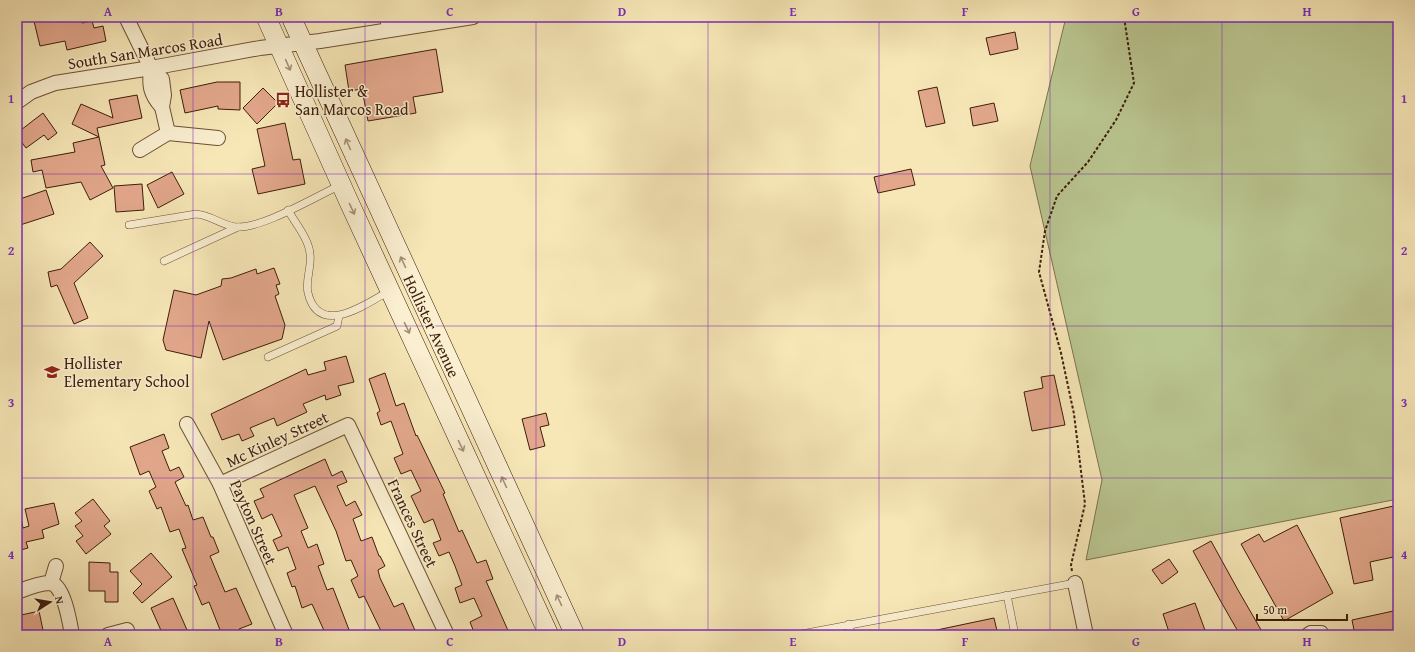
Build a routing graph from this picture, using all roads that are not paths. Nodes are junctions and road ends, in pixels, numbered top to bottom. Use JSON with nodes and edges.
{"nodes":[{"id":1,"x":126,"y":17,"type":"edge"},
{"id":2,"x":266,"y":17,"type":"edge"},
{"id":3,"x":291,"y":17,"type":"edge"},
{"id":4,"x":473,"y":17,"type":"edge"},
{"id":5,"x":388,"y":23,"type":"edge"},
{"id":6,"x":302,"y":42,"type":"junction"},
{"id":7,"x":279,"y":45,"type":"junction"},
{"id":8,"x":151,"y":68,"type":"junction"},
{"id":9,"x":17,"y":102,"type":"edge"},
{"id":10,"x":168,"y":133,"type":"junction"},
{"id":11,"x":218,"y":138,"type":"dead end"},
{"id":12,"x":140,"y":150,"type":"dead end"},
{"id":13,"x":341,"y":185,"type":"junction"},
{"id":14,"x":288,"y":210,"type":"junction"},
{"id":15,"x":129,"y":225,"type":"dead end"},
{"id":16,"x":238,"y":227,"type":"junction"},
{"id":17,"x":164,"y":261,"type":"dead end"},
{"id":18,"x":390,"y":291,"type":"junction"},
{"id":19,"x":339,"y":316,"type":"junction"},
{"id":20,"x":268,"y":357,"type":"dead end"},
{"id":21,"x":187,"y":424,"type":"dead end"},
{"id":22,"x":348,"y":425,"type":"joint"},
{"id":23,"x":220,"y":484,"type":"junction"},
{"id":24,"x":56,"y":566,"type":"dead end"},
{"id":25,"x":1075,"y":583,"type":"joint"},
{"id":26,"x":53,"y":584,"type":"junction"},
{"id":27,"x":17,"y":592,"type":"edge"},
{"id":28,"x":1007,"y":595,"type":"junction"},
{"id":29,"x":849,"y":624,"type":"junction"},
{"id":30,"x":127,"y":630,"type":"dead end"},
{"id":31,"x":72,"y":635,"type":"edge"},
{"id":32,"x":108,"y":635,"type":"edge"},
{"id":33,"x":286,"y":635,"type":"edge"},
{"id":34,"x":447,"y":635,"type":"edge"},
{"id":35,"x":549,"y":635,"type":"edge"},
{"id":36,"x":575,"y":635,"type":"edge"},
{"id":37,"x":796,"y":635,"type":"edge"},
{"id":38,"x":851,"y":635,"type":"edge"},
{"id":39,"x":1015,"y":635,"type":"edge"},
{"id":40,"x":1086,"y":635,"type":"edge"}],
"edges":[{"from":1,"to":8,"type":"street"},
{"from":2,"to":7,"type":"main road","name":"Hollister Avenue"},
{"from":3,"to":6,"type":"main road","name":"Hollister Avenue"},
{"from":4,"to":5,"type":"street","name":"South San Marcos Road"},
{"from":5,"to":6,"type":"street","name":"South San Marcos Road"},
{"from":6,"to":7,"type":"street","name":"South San Marcos Road"},
{"from":36,"to":6,"type":"main road","name":"Hollister Avenue","one_way":true},
{"from":7,"to":8,"type":"street","name":"South San Marcos Road"},
{"from":7,"to":13,"type":"main road","name":"Hollister Avenue","one_way":true},
{"from":8,"to":9,"type":"street","name":"South San Marcos Road"},
{"from":8,"to":10,"type":"street"},
{"from":10,"to":11,"type":"street"},
{"from":10,"to":12,"type":"street"},
{"from":13,"to":14,"type":"lane"},
{"from":13,"to":18,"type":"main road","name":"Hollister Avenue","one_way":true},
{"from":14,"to":16,"type":"lane"},
{"from":14,"to":19,"type":"lane"},
{"from":15,"to":16,"type":"lane"},
{"from":16,"to":17,"type":"lane"},
{"from":18,"to":19,"type":"lane"},
{"from":18,"to":35,"type":"main road","name":"Hollister Avenue","one_way":true},
{"from":19,"to":20,"type":"lane"},
{"from":21,"to":23,"type":"street","name":"Payton Street"},
{"from":22,"to":23,"type":"street","name":"Mc Kinley Street"},
{"from":22,"to":34,"type":"street","name":"Frances Street"},
{"from":23,"to":33,"type":"street","name":"Payton Street"},
{"from":24,"to":26,"type":"street"},
{"from":25,"to":28,"type":"lane"},
{"from":25,"to":40,"type":"street"},
{"from":26,"to":27,"type":"street"},
{"from":26,"to":31,"type":"street"},
{"from":28,"to":29,"type":"lane"},
{"from":28,"to":39,"type":"lane"},
{"from":29,"to":37,"type":"lane"},
{"from":29,"to":38,"type":"lane"},
{"from":30,"to":32,"type":"street"}]}
